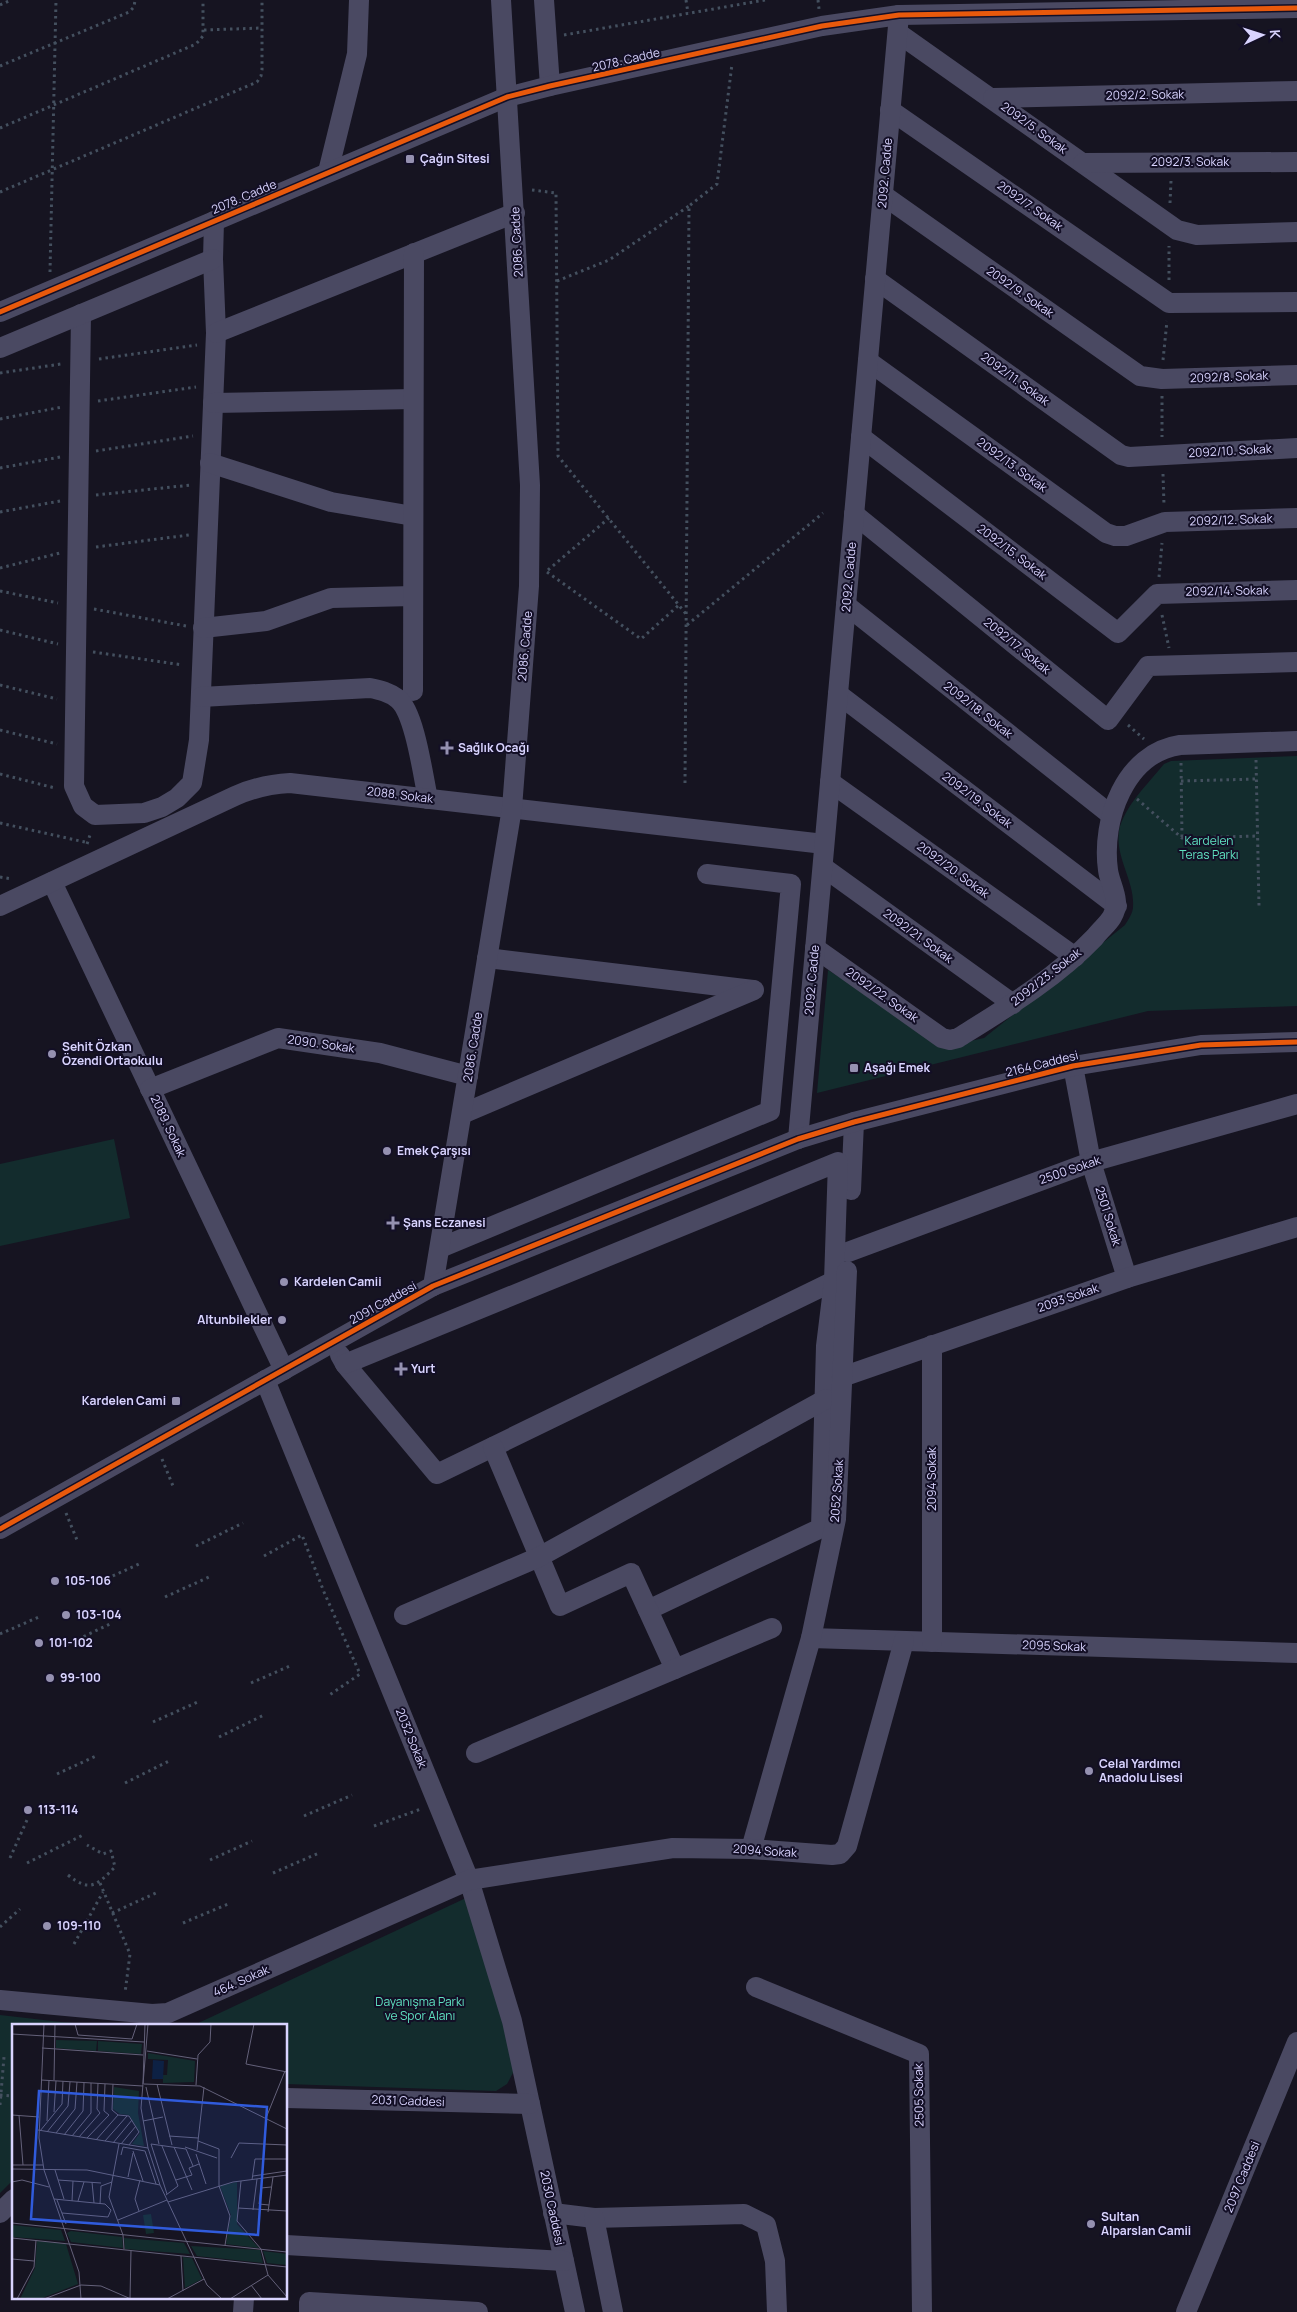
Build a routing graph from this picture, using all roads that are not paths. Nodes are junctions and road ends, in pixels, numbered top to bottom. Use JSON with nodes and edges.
{"nodes":[{"id":1,"x":359,"y":0,"type":"edge"},
{"id":2,"x":501,"y":0,"type":"edge"},
{"id":3,"x":544,"y":0,"type":"edge"},
{"id":4,"x":1036,"y":6,"type":"edge"},
{"id":5,"x":1297,"y":8,"type":"edge"},
{"id":6,"x":898,"y":24,"type":"junction"},
{"id":7,"x":550,"y":86,"type":"junction"},
{"id":8,"x":1297,"y":91,"type":"edge"},
{"id":9,"x":507,"y":97,"type":"junction"},
{"id":10,"x":993,"y":98,"type":"junction"},
{"id":11,"x":890,"y":110,"type":"junction"},
{"id":12,"x":1297,"y":162,"type":"edge"},
{"id":13,"x":1083,"y":163,"type":"junction"},
{"id":14,"x":328,"y":172,"type":"junction"},
{"id":15,"x":883,"y":195,"type":"junction"},
{"id":16,"x":515,"y":213,"type":"junction"},
{"id":17,"x":214,"y":221,"type":"junction"},
{"id":18,"x":1297,"y":232,"type":"edge"},
{"id":19,"x":414,"y":254,"type":"junction"},
{"id":20,"x":212,"y":259,"type":"junction"},
{"id":21,"x":875,"y":279,"type":"junction"},
{"id":22,"x":1297,"y":302,"type":"edge"},
{"id":23,"x":0,"y":312,"type":"edge"},
{"id":24,"x":81,"y":314,"type":"junction"},
{"id":25,"x":215,"y":338,"type":"junction"},
{"id":26,"x":0,"y":348,"type":"edge"},
{"id":27,"x":868,"y":361,"type":"junction"},
{"id":28,"x":1297,"y":374,"type":"edge"},
{"id":29,"x":1162,"y":379,"type":"joint"},
{"id":30,"x":213,"y":393,"type":"junction"},
{"id":31,"x":413,"y":399,"type":"junction"},
{"id":32,"x":861,"y":437,"type":"junction"},
{"id":33,"x":1297,"y":448,"type":"edge"},
{"id":34,"x":1162,"y":455,"type":"joint"},
{"id":35,"x":210,"y":473,"type":"junction"},
{"id":36,"x":854,"y":514,"type":"junction"},
{"id":37,"x":413,"y":516,"type":"junction"},
{"id":38,"x":1297,"y":518,"type":"edge"},
{"id":39,"x":1165,"y":522,"type":"joint"},
{"id":40,"x":1297,"y":590,"type":"edge"},
{"id":41,"x":1157,"y":594,"type":"joint"},
{"id":42,"x":413,"y":596,"type":"junction"},
{"id":43,"x":846,"y":605,"type":"junction"},
{"id":44,"x":203,"y":628,"type":"junction"},
{"id":45,"x":1297,"y":662,"type":"edge"},
{"id":46,"x":413,"y":691,"type":"dead end"},
{"id":47,"x":838,"y":694,"type":"junction"},
{"id":48,"x":201,"y":697,"type":"junction"},
{"id":49,"x":1297,"y":741,"type":"edge"},
{"id":50,"x":830,"y":782,"type":"junction"},
{"id":51,"x":428,"y":799,"type":"junction"},
{"id":52,"x":512,"y":808,"type":"junction"},
{"id":53,"x":1111,"y":815,"type":"junction"},
{"id":54,"x":824,"y":844,"type":"junction"},
{"id":55,"x":823,"y":867,"type":"junction"},
{"id":56,"x":707,"y":874,"type":"dead end"},
{"id":57,"x":52,"y":882,"type":"junction"},
{"id":58,"x":0,"y":906,"type":"edge"},
{"id":59,"x":1117,"y":906,"type":"junction"},
{"id":60,"x":815,"y":948,"type":"junction"},
{"id":61,"x":1075,"y":957,"type":"junction"},
{"id":62,"x":487,"y":958,"type":"junction"},
{"id":63,"x":754,"y":990,"type":"junction"},
{"id":64,"x":782,"y":994,"type":"junction"},
{"id":65,"x":1013,"y":1004,"type":"junction"},
{"id":66,"x":950,"y":1040,"type":"joint"},
{"id":67,"x":1297,"y":1042,"type":"edge"},
{"id":68,"x":1074,"y":1066,"type":"junction"},
{"id":69,"x":468,"y":1076,"type":"junction"},
{"id":70,"x":150,"y":1089,"type":"junction"},
{"id":71,"x":1297,"y":1104,"type":"edge"},
{"id":72,"x":462,"y":1114,"type":"junction"},
{"id":73,"x":854,"y":1122,"type":"junction"},
{"id":74,"x":798,"y":1139,"type":"junction"},
{"id":75,"x":1091,"y":1162,"type":"junction"},
{"id":76,"x":1297,"y":1227,"type":"edge"},
{"id":77,"x":440,"y":1248,"type":"junction"},
{"id":78,"x":848,"y":1252,"type":"junction"},
{"id":79,"x":1128,"y":1278,"type":"junction"},
{"id":80,"x":834,"y":1280,"type":"junction"},
{"id":81,"x":433,"y":1286,"type":"junction"},
{"id":82,"x":333,"y":1343,"type":"junction"},
{"id":83,"x":932,"y":1345,"type":"junction"},
{"id":84,"x":345,"y":1364,"type":"junction"},
{"id":85,"x":284,"y":1370,"type":"junction"},
{"id":86,"x":842,"y":1377,"type":"junction"},
{"id":87,"x":266,"y":1380,"type":"junction"},
{"id":88,"x":826,"y":1399,"type":"junction"},
{"id":89,"x":493,"y":1447,"type":"junction"},
{"id":90,"x":0,"y":1529,"type":"edge"},
{"id":91,"x":539,"y":1557,"type":"junction"},
{"id":92,"x":648,"y":1610,"type":"junction"},
{"id":93,"x":404,"y":1615,"type":"dead end"},
{"id":94,"x":772,"y":1628,"type":"dead end"},
{"id":95,"x":811,"y":1638,"type":"junction"},
{"id":96,"x":904,"y":1641,"type":"junction"},
{"id":97,"x":932,"y":1642,"type":"junction"},
{"id":98,"x":1297,"y":1653,"type":"edge"},
{"id":99,"x":675,"y":1669,"type":"junction"},
{"id":100,"x":476,"y":1753,"type":"dead end"},
{"id":101,"x":751,"y":1849,"type":"junction"},
{"id":102,"x":469,"y":1880,"type":"junction"},
{"id":103,"x":756,"y":1987,"type":"dead end"},
{"id":104,"x":0,"y":2000,"type":"edge"},
{"id":105,"x":1297,"y":2042,"type":"edge"},
{"id":106,"x":288,"y":2098,"type":"edge"},
{"id":107,"x":530,"y":2104,"type":"junction"},
{"id":108,"x":12,"y":2202,"type":"edge"},
{"id":109,"x":0,"y":2213,"type":"edge"},
{"id":110,"x":554,"y":2213,"type":"junction"},
{"id":111,"x":594,"y":2218,"type":"junction"},
{"id":112,"x":288,"y":2245,"type":"edge"},
{"id":113,"x":564,"y":2261,"type":"junction"},
{"id":114,"x":364,"y":2308,"type":"edge"},
{"id":115,"x":423,"y":2310,"type":"edge"},
{"id":116,"x":309,"y":2312,"type":"edge"},
{"id":117,"x":478,"y":2312,"type":"edge"},
{"id":118,"x":575,"y":2312,"type":"edge"},
{"id":119,"x":613,"y":2312,"type":"edge"},
{"id":120,"x":777,"y":2312,"type":"edge"},
{"id":121,"x":922,"y":2312,"type":"edge"},
{"id":122,"x":1186,"y":2312,"type":"edge"}],
"edges":[{"from":1,"to":14,"type":"street"},
{"from":2,"to":9,"type":"street","name":"2086. Cadde"},
{"from":3,"to":7,"type":"street"},
{"from":4,"to":5,"type":"street","name":"2078. Cadde"},
{"from":4,"to":6,"type":"street","name":"2078. Cadde"},
{"from":6,"to":7,"type":"street","name":"2078. Cadde"},
{"from":6,"to":10,"type":"street","name":"2092/5. Sokak"},
{"from":6,"to":11,"type":"street","name":"2092. Cadde"},
{"from":7,"to":9,"type":"street","name":"2078. Cadde"},
{"from":8,"to":10,"type":"street","name":"2092/2. Sokak"},
{"from":9,"to":14,"type":"street","name":"2078. Cadde"},
{"from":9,"to":16,"type":"street","name":"2086. Cadde"},
{"from":10,"to":13,"type":"street","name":"2092/5. Sokak"},
{"from":11,"to":15,"type":"street","name":"2092. Cadde"},
{"from":11,"to":22,"type":"street","name":"2092/7. Sokak"},
{"from":12,"to":13,"type":"street","name":"2092/3. Sokak"},
{"from":13,"to":18,"type":"street","name":"2092/5. Sokak"},
{"from":14,"to":17,"type":"street","name":"2078. Cadde"},
{"from":15,"to":21,"type":"street","name":"2092. Cadde"},
{"from":15,"to":29,"type":"street","name":"2092/9. Sokak"},
{"from":16,"to":19,"type":"street"},
{"from":16,"to":52,"type":"street","name":"2086. Cadde"},
{"from":17,"to":20,"type":"street"},
{"from":17,"to":23,"type":"street","name":"2078. Cadde"},
{"from":19,"to":25,"type":"street"},
{"from":19,"to":31,"type":"street"},
{"from":20,"to":24,"type":"street"},
{"from":20,"to":25,"type":"street"},
{"from":21,"to":27,"type":"street","name":"2092. Cadde"},
{"from":21,"to":34,"type":"street","name":"2092/11. Sokak"},
{"from":24,"to":26,"type":"street"},
{"from":24,"to":48,"type":"street"},
{"from":25,"to":30,"type":"street"},
{"from":27,"to":32,"type":"street","name":"2092. Cadde"},
{"from":27,"to":39,"type":"street","name":"2092/13. Sokak"},
{"from":28,"to":29,"type":"street","name":"2092/8. Sokak"},
{"from":30,"to":31,"type":"street"},
{"from":30,"to":35,"type":"street"},
{"from":31,"to":37,"type":"street"},
{"from":32,"to":36,"type":"street","name":"2092. Cadde"},
{"from":32,"to":41,"type":"street","name":"2092/15. Sokak"},
{"from":33,"to":34,"type":"street","name":"2092/10. Sokak"},
{"from":35,"to":37,"type":"street"},
{"from":35,"to":44,"type":"street"},
{"from":36,"to":43,"type":"street","name":"2092. Cadde"},
{"from":36,"to":45,"type":"street","name":"2092/17. Sokak"},
{"from":37,"to":42,"type":"street"},
{"from":38,"to":39,"type":"street","name":"2092/12. Sokak"},
{"from":40,"to":41,"type":"street","name":"2092/14. Sokak"},
{"from":42,"to":44,"type":"street"},
{"from":42,"to":46,"type":"street"},
{"from":43,"to":47,"type":"street","name":"2092. Cadde"},
{"from":43,"to":53,"type":"street","name":"2092/18. Sokak"},
{"from":44,"to":48,"type":"street"},
{"from":47,"to":50,"type":"street","name":"2092. Cadde"},
{"from":47,"to":59,"type":"street","name":"2092/19. Sokak"},
{"from":48,"to":51,"type":"street"},
{"from":49,"to":53,"type":"street"},
{"from":50,"to":54,"type":"street","name":"2092. Cadde"},
{"from":50,"to":61,"type":"street","name":"2092/20. Sokak"},
{"from":51,"to":52,"type":"street","name":"2088. Sokak"},
{"from":51,"to":57,"type":"street","name":"2088. Sokak"},
{"from":52,"to":54,"type":"street","name":"2088. Sokak"},
{"from":52,"to":62,"type":"street","name":"2086. Cadde"},
{"from":53,"to":59,"type":"street"},
{"from":54,"to":55,"type":"street","name":"2092. Cadde"},
{"from":55,"to":60,"type":"street","name":"2092. Cadde"},
{"from":55,"to":65,"type":"street","name":"2092/21. Sokak"},
{"from":56,"to":64,"type":"street"},
{"from":57,"to":58,"type":"street","name":"2088. Sokak"},
{"from":57,"to":70,"type":"street","name":"2089. Sokak"},
{"from":59,"to":61,"type":"street","name":"2092/23. Sokak"},
{"from":60,"to":66,"type":"street","name":"2092/22. Sokak"},
{"from":60,"to":74,"type":"street","name":"2092. Cadde"},
{"from":61,"to":65,"type":"street","name":"2092/23. Sokak"},
{"from":62,"to":63,"type":"street"},
{"from":62,"to":69,"type":"street","name":"2086. Cadde"},
{"from":63,"to":64,"type":"street"},
{"from":63,"to":72,"type":"street"},
{"from":64,"to":77,"type":"street"},
{"from":65,"to":66,"type":"street","name":"2092/23. Sokak"},
{"from":67,"to":68,"type":"street","name":"2164 Caddesi"},
{"from":68,"to":73,"type":"street","name":"2164 Caddesi"},
{"from":68,"to":75,"type":"street","name":"2501 Sokak"},
{"from":69,"to":70,"type":"street","name":"2090. Sokak"},
{"from":69,"to":72,"type":"street","name":"2086. Cadde"},
{"from":70,"to":85,"type":"street","name":"2089. Sokak"},
{"from":71,"to":75,"type":"street","name":"2500 Sokak"},
{"from":72,"to":77,"type":"street","name":"2086. Cadde"},
{"from":73,"to":74,"type":"street","name":"2164 Caddesi"},
{"from":73,"to":78,"type":"street","name":"2052 Sokak"},
{"from":74,"to":81,"type":"street","name":"2091 Caddesi"},
{"from":75,"to":78,"type":"street","name":"2500 Sokak"},
{"from":75,"to":79,"type":"street","name":"2501 Sokak"},
{"from":76,"to":79,"type":"street","name":"2093 Sokak"},
{"from":77,"to":81,"type":"street","name":"2086. Cadde"},
{"from":78,"to":86,"type":"street","name":"2052 Sokak"},
{"from":79,"to":83,"type":"street","name":"2093 Sokak"},
{"from":80,"to":84,"type":"street"},
{"from":80,"to":88,"type":"street"},
{"from":80,"to":89,"type":"street"},
{"from":81,"to":82,"type":"street","name":"2091 Caddesi"},
{"from":82,"to":84,"type":"street"},
{"from":82,"to":85,"type":"street","name":"2091 Caddesi"},
{"from":83,"to":86,"type":"street","name":"2093 Sokak"},
{"from":83,"to":97,"type":"street","name":"2094 Sokak"},
{"from":84,"to":89,"type":"street"},
{"from":85,"to":87,"type":"street","name":"2091 Caddesi"},
{"from":86,"to":95,"type":"street","name":"2052 Sokak"},
{"from":87,"to":90,"type":"street","name":"2091 Caddesi"},
{"from":87,"to":102,"type":"street","name":"2032 Sokak"},
{"from":88,"to":91,"type":"street"},
{"from":88,"to":92,"type":"street"},
{"from":89,"to":91,"type":"street"},
{"from":91,"to":92,"type":"street"},
{"from":91,"to":93,"type":"street"},
{"from":92,"to":99,"type":"street"},
{"from":94,"to":99,"type":"street"},
{"from":95,"to":96,"type":"street","name":"2095 Sokak"},
{"from":95,"to":101,"type":"street","name":"2052 Sokak"},
{"from":96,"to":97,"type":"street","name":"2095 Sokak"},
{"from":96,"to":101,"type":"street","name":"2094 Sokak"},
{"from":97,"to":98,"type":"street","name":"2095 Sokak"},
{"from":99,"to":100,"type":"street"},
{"from":101,"to":102,"type":"street","name":"2094 Sokak"},
{"from":102,"to":104,"type":"street","name":"464. Sokak"},
{"from":102,"to":107,"type":"street","name":"2032 Sokak"},
{"from":103,"to":121,"type":"street","name":"2505 Sokak"},
{"from":105,"to":122,"type":"street","name":"2097 Caddesi"},
{"from":106,"to":107,"type":"street","name":"2031 Caddesi"},
{"from":107,"to":110,"type":"street","name":"2030 Caddesi"},
{"from":108,"to":109,"type":"street"},
{"from":110,"to":111,"type":"street"},
{"from":110,"to":113,"type":"street","name":"2030 Caddesi"},
{"from":111,"to":119,"type":"street"},
{"from":111,"to":120,"type":"street"},
{"from":112,"to":113,"type":"street"},
{"from":113,"to":118,"type":"street","name":"2030 Caddesi"},
{"from":114,"to":115,"type":"street"},
{"from":114,"to":116,"type":"street"},
{"from":115,"to":117,"type":"street"}]}
